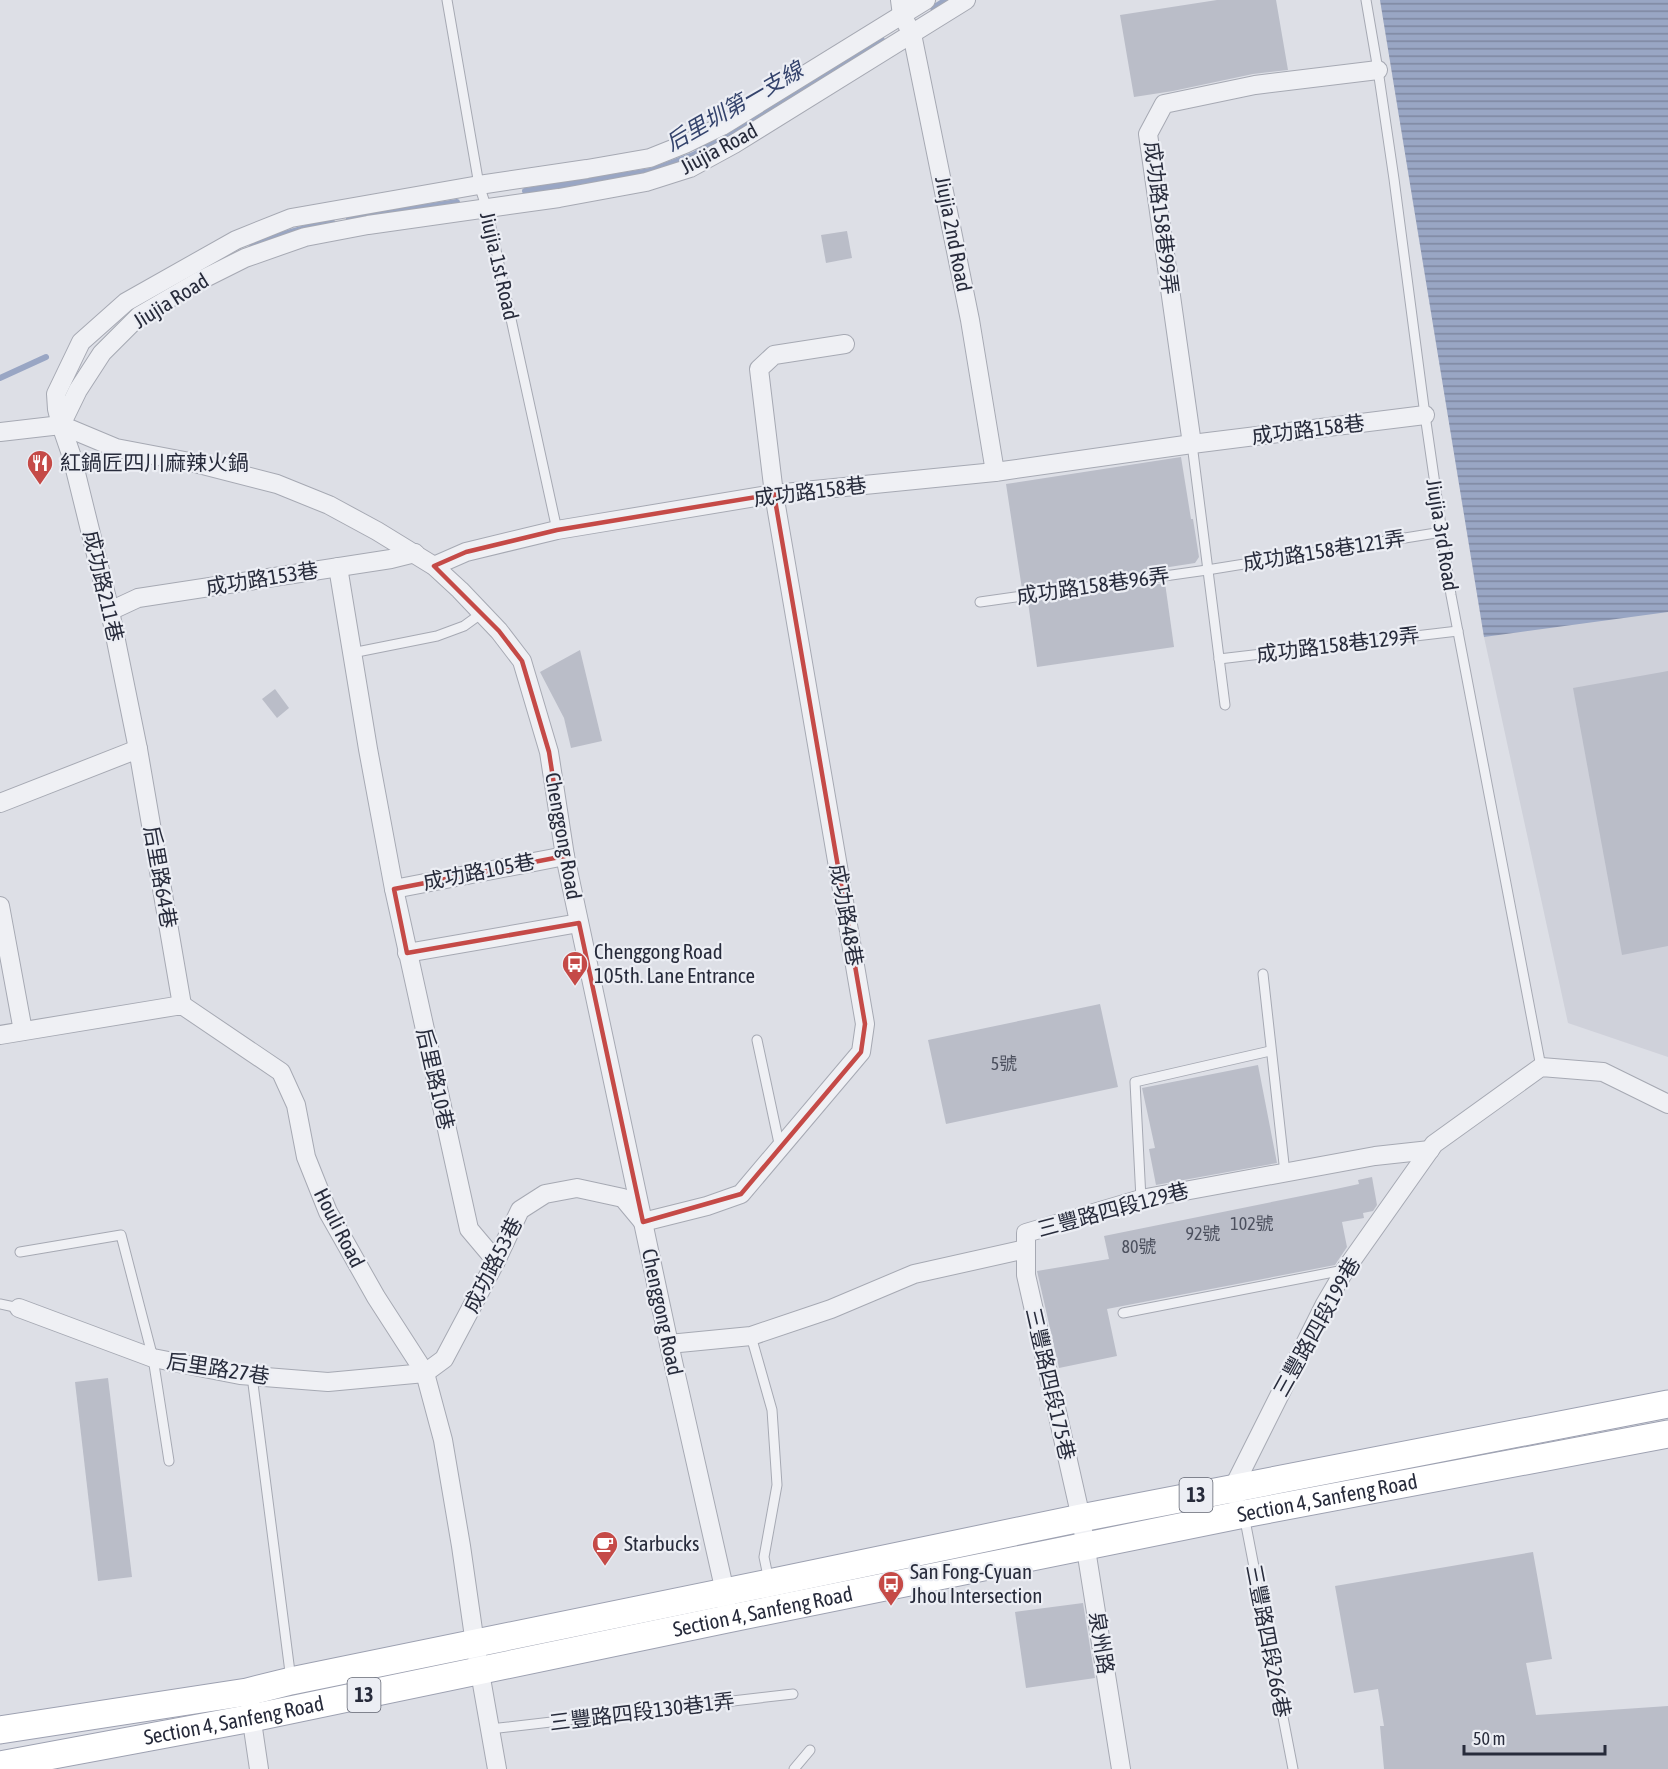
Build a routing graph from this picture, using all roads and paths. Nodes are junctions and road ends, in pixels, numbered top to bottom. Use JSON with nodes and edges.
{"nodes":[{"id":1,"x":447,"y":0,"type":"edge"},
{"id":2,"x":926,"y":0,"type":"edge"},
{"id":3,"x":966,"y":0,"type":"edge"},
{"id":4,"x":1365,"y":0,"type":"edge"},
{"id":5,"x":901,"y":8,"type":"edge"},
{"id":6,"x":912,"y":34,"type":"junction"},
{"id":7,"x":1378,"y":70,"type":"junction"},
{"id":8,"x":479,"y":185,"type":"junction"},
{"id":9,"x":487,"y":209,"type":"junction"},
{"id":10,"x":340,"y":210,"type":"junction"},
{"id":11,"x":344,"y":230,"type":"junction"},
{"id":12,"x":845,"y":344,"type":"dead end"},
{"id":13,"x":1425,"y":415,"type":"junction"},
{"id":14,"x":61,"y":425,"type":"junction"},
{"id":15,"x":0,"y":432,"type":"edge"},
{"id":16,"x":1192,"y":444,"type":"junction"},
{"id":17,"x":994,"y":472,"type":"junction"},
{"id":18,"x":774,"y":494,"type":"junction"},
{"id":19,"x":557,"y":530,"type":"junction"},
{"id":20,"x":1442,"y":532,"type":"junction"},
{"id":21,"x":415,"y":553,"type":"junction"},
{"id":22,"x":434,"y":566,"type":"junction"},
{"id":23,"x":338,"y":567,"type":"junction"},
{"id":24,"x":1207,"y":570,"type":"junction"},
{"id":25,"x":980,"y":602,"type":"dead end"},
{"id":26,"x":110,"y":611,"type":"junction"},
{"id":27,"x":482,"y":613,"type":"junction"},
{"id":28,"x":1458,"y":631,"type":"junction"},
{"id":29,"x":352,"y":653,"type":"junction"},
{"id":30,"x":1219,"y":659,"type":"junction"},
{"id":31,"x":1225,"y":705,"type":"dead end"},
{"id":32,"x":138,"y":749,"type":"junction"},
{"id":33,"x":0,"y":803,"type":"edge"},
{"id":34,"x":565,"y":856,"type":"junction"},
{"id":35,"x":394,"y":889,"type":"junction"},
{"id":36,"x":0,"y":906,"type":"edge"},
{"id":37,"x":579,"y":923,"type":"junction"},
{"id":38,"x":407,"y":953,"type":"junction"},
{"id":39,"x":1263,"y":974,"type":"dead end"},
{"id":40,"x":182,"y":1005,"type":"junction"},
{"id":41,"x":24,"y":1031,"type":"junction"},
{"id":42,"x":0,"y":1035,"type":"edge"},
{"id":43,"x":757,"y":1040,"type":"dead end"},
{"id":44,"x":1270,"y":1051,"type":"junction"},
{"id":45,"x":1541,"y":1067,"type":"junction"},
{"id":46,"x":1668,"y":1104,"type":"edge"},
{"id":47,"x":780,"y":1148,"type":"junction"},
{"id":48,"x":1430,"y":1150,"type":"junction"},
{"id":49,"x":1285,"y":1173,"type":"junction"},
{"id":50,"x":1141,"y":1199,"type":"junction"},
{"id":51,"x":643,"y":1222,"type":"junction"},
{"id":52,"x":1026,"y":1249,"type":"junction"},
{"id":53,"x":20,"y":1252,"type":"dead end"},
{"id":54,"x":496,"y":1260,"type":"junction"},
{"id":55,"x":1345,"y":1270,"type":"junction"},
{"id":56,"x":0,"y":1304,"type":"edge"},
{"id":57,"x":19,"y":1308,"type":"joint"},
{"id":58,"x":1123,"y":1313,"type":"dead end"},
{"id":59,"x":751,"y":1336,"type":"junction"},
{"id":60,"x":669,"y":1344,"type":"junction"},
{"id":61,"x":153,"y":1359,"type":"junction"},
{"id":62,"x":425,"y":1373,"type":"junction"},
{"id":63,"x":252,"y":1376,"type":"junction"},
{"id":64,"x":1668,"y":1404,"type":"edge"},
{"id":65,"x":1668,"y":1434,"type":"edge"},
{"id":66,"x":169,"y":1461,"type":"dead end"},
{"id":67,"x":1233,"y":1488,"type":"junction"},
{"id":68,"x":1244,"y":1514,"type":"junction"},
{"id":69,"x":1081,"y":1518,"type":"junction"},
{"id":70,"x":1086,"y":1546,"type":"junction"},
{"id":71,"x":769,"y":1584,"type":"junction"},
{"id":72,"x":725,"y":1592,"type":"junction"},
{"id":73,"x":727,"y":1619,"type":"junction"},
{"id":74,"x":477,"y":1657,"type":"junction"},
{"id":75,"x":291,"y":1681,"type":"junction"},
{"id":76,"x":247,"y":1692,"type":"junction"},
{"id":77,"x":793,"y":1694,"type":"dead end"},
{"id":78,"x":252,"y":1718,"type":"junction"},
{"id":79,"x":490,"y":1729,"type":"junction"},
{"id":80,"x":0,"y":1730,"type":"edge"},
{"id":81,"x":810,"y":1750,"type":"dead end"},
{"id":82,"x":0,"y":1765,"type":"edge"},
{"id":83,"x":259,"y":1769,"type":"edge"},
{"id":84,"x":497,"y":1769,"type":"edge"},
{"id":85,"x":794,"y":1769,"type":"edge"},
{"id":86,"x":1121,"y":1769,"type":"edge"},
{"id":87,"x":1293,"y":1769,"type":"edge"}],
"edges":[{"from":1,"to":8,"type":"lane","name":"Jiujia 1st Road"},
{"from":2,"to":5,"type":"street","name":"Jiujia Road"},
{"from":3,"to":6,"type":"street","name":"Jiujia Road"},
{"from":4,"to":7,"type":"lane","name":"Jiujia 3rd Road"},
{"from":5,"to":6,"type":"street","name":"Jiujia 2nd Road"},
{"from":5,"to":8,"type":"street","name":"Jiujia Road"},
{"from":6,"to":9,"type":"street","name":"Jiujia Road"},
{"from":6,"to":17,"type":"street","name":"Jiujia 2nd Road"},
{"from":7,"to":13,"type":"lane","name":"Jiujia 3rd Road"},
{"from":7,"to":16,"type":"street","name":"成功路158巷99弄"},
{"from":8,"to":9,"type":"lane","name":"Jiujia 1st Road"},
{"from":8,"to":10,"type":"street","name":"Jiujia Road"},
{"from":9,"to":11,"type":"street","name":"Jiujia Road"},
{"from":9,"to":19,"type":"lane","name":"Jiujia 1st Road"},
{"from":10,"to":11,"type":"lane"},
{"from":10,"to":14,"type":"street","name":"Jiujia Road"},
{"from":11,"to":14,"type":"street","name":"Jiujia Road"},
{"from":12,"to":18,"type":"street","name":"成功路48巷"},
{"from":13,"to":16,"type":"street","name":"成功路158巷"},
{"from":13,"to":20,"type":"lane","name":"Jiujia 3rd Road"},
{"from":14,"to":15,"type":"street","name":"Chenggong Road"},
{"from":14,"to":21,"type":"street","name":"Chenggong Road"},
{"from":14,"to":26,"type":"street","name":"成功路211巷"},
{"from":16,"to":17,"type":"street","name":"成功路158巷"},
{"from":16,"to":24,"type":"lane"},
{"from":17,"to":18,"type":"street","name":"成功路158巷"},
{"from":18,"to":19,"type":"street","name":"成功路158巷"},
{"from":18,"to":47,"type":"street","name":"成功路48巷"},
{"from":19,"to":22,"type":"street","name":"成功路158巷"},
{"from":20,"to":24,"type":"lane","name":"成功路158巷121弄"},
{"from":20,"to":28,"type":"lane","name":"Jiujia 3rd Road"},
{"from":21,"to":22,"type":"street","name":"Chenggong Road"},
{"from":21,"to":23,"type":"street","name":"成功路153巷"},
{"from":22,"to":27,"type":"street","name":"Chenggong Road"},
{"from":23,"to":26,"type":"street","name":"成功路153巷"},
{"from":23,"to":29,"type":"street","name":"后里路10巷"},
{"from":24,"to":25,"type":"lane","name":"成功路158巷96弄"},
{"from":24,"to":30,"type":"lane"},
{"from":26,"to":32,"type":"street","name":"成功路211巷"},
{"from":27,"to":29,"type":"lane"},
{"from":27,"to":34,"type":"street","name":"Chenggong Road"},
{"from":28,"to":30,"type":"lane","name":"成功路158巷129弄"},
{"from":28,"to":45,"type":"lane","name":"Jiujia 3rd Road"},
{"from":29,"to":35,"type":"street","name":"后里路10巷"},
{"from":30,"to":31,"type":"lane"},
{"from":32,"to":33,"type":"street"},
{"from":32,"to":40,"type":"street","name":"后里路64巷"},
{"from":34,"to":35,"type":"street","name":"成功路105巷"},
{"from":34,"to":37,"type":"street","name":"Chenggong Road"},
{"from":35,"to":38,"type":"street","name":"后里路10巷"},
{"from":36,"to":41,"type":"street"},
{"from":37,"to":38,"type":"street"},
{"from":37,"to":51,"type":"street","name":"Chenggong Road"},
{"from":38,"to":54,"type":"street","name":"后里路10巷"},
{"from":39,"to":44,"type":"lane"},
{"from":40,"to":41,"type":"street"},
{"from":40,"to":62,"type":"street","name":"Houli Road"},
{"from":41,"to":42,"type":"street"},
{"from":43,"to":47,"type":"lane"},
{"from":44,"to":49,"type":"lane"},
{"from":44,"to":50,"type":"lane"},
{"from":45,"to":46,"type":"street"},
{"from":45,"to":48,"type":"street","name":"三豐路四段199巷"},
{"from":47,"to":51,"type":"street","name":"成功路48巷"},
{"from":48,"to":49,"type":"street","name":"三豐路四段129巷"},
{"from":48,"to":55,"type":"street","name":"三豐路四段199巷"},
{"from":49,"to":50,"type":"street","name":"三豐路四段129巷"},
{"from":50,"to":52,"type":"street","name":"三豐路四段129巷"},
{"from":51,"to":54,"type":"street","name":"成功路53巷"},
{"from":51,"to":60,"type":"street","name":"Chenggong Road"},
{"from":52,"to":59,"type":"street","name":"三豐路四段129巷"},
{"from":52,"to":69,"type":"street","name":"三豐路四段175巷"},
{"from":53,"to":61,"type":"lane"},
{"from":54,"to":62,"type":"street","name":"成功路53巷"},
{"from":55,"to":58,"type":"lane"},
{"from":55,"to":67,"type":"street","name":"三豐路四段199巷"},
{"from":56,"to":57,"type":"lane"},
{"from":57,"to":61,"type":"street","name":"后里路27巷"},
{"from":59,"to":60,"type":"street","name":"三豐路四段129巷"},
{"from":59,"to":71,"type":"lane"},
{"from":60,"to":72,"type":"street","name":"Chenggong Road"},
{"from":61,"to":63,"type":"street","name":"后里路27巷"},
{"from":61,"to":66,"type":"lane"},
{"from":62,"to":63,"type":"street","name":"后里路27巷"},
{"from":62,"to":74,"type":"street","name":"Houli Road"},
{"from":63,"to":75,"type":"lane"},
{"from":64,"to":67,"type":"main road","name":"Section 4, Sanfeng Road","number":"13"},
{"from":65,"to":68,"type":"main road","name":"Section 4, Sanfeng Road","number":"13"},
{"from":67,"to":68,"type":"street"},
{"from":67,"to":69,"type":"main road","name":"Section 4, Sanfeng Road","number":"13"},
{"from":68,"to":70,"type":"main road","name":"Section 4, Sanfeng Road","number":"13"},
{"from":68,"to":87,"type":"lane","name":"三豐路四段266巷"},
{"from":69,"to":70,"type":"street","name":"泉州路"},
{"from":69,"to":71,"type":"main road","name":"Section 4, Sanfeng Road","number":"13"},
{"from":70,"to":73,"type":"main road","name":"Section 4, Sanfeng Road","number":"13"},
{"from":70,"to":86,"type":"street","name":"泉州路"},
{"from":71,"to":72,"type":"main road","name":"Section 4, Sanfeng Road","number":"13"},
{"from":72,"to":73,"type":"street","name":"Chenggong Road"},
{"from":72,"to":74,"type":"main road","name":"Section 4, Sanfeng Road","number":"13"},
{"from":73,"to":74,"type":"main road","name":"Section 4, Sanfeng Road","number":"13"},
{"from":74,"to":75,"type":"main road","name":"Section 4, Sanfeng Road","number":"13"},
{"from":74,"to":78,"type":"main road","name":"Section 4, Sanfeng Road","number":"13"},
{"from":74,"to":79,"type":"street","name":"Houli Road"},
{"from":75,"to":76,"type":"main road","name":"Section 4, Sanfeng Road","number":"13"},
{"from":76,"to":78,"type":"street"},
{"from":76,"to":80,"type":"main road","name":"Section 4, Sanfeng Road","number":"13"},
{"from":77,"to":79,"type":"lane","name":"三豐路四段130巷1弄"},
{"from":78,"to":82,"type":"main road","name":"Section 4, Sanfeng Road","number":"13"},
{"from":78,"to":83,"type":"street"},
{"from":79,"to":84,"type":"street","name":"Houli Road"},
{"from":81,"to":85,"type":"lane"}]}
